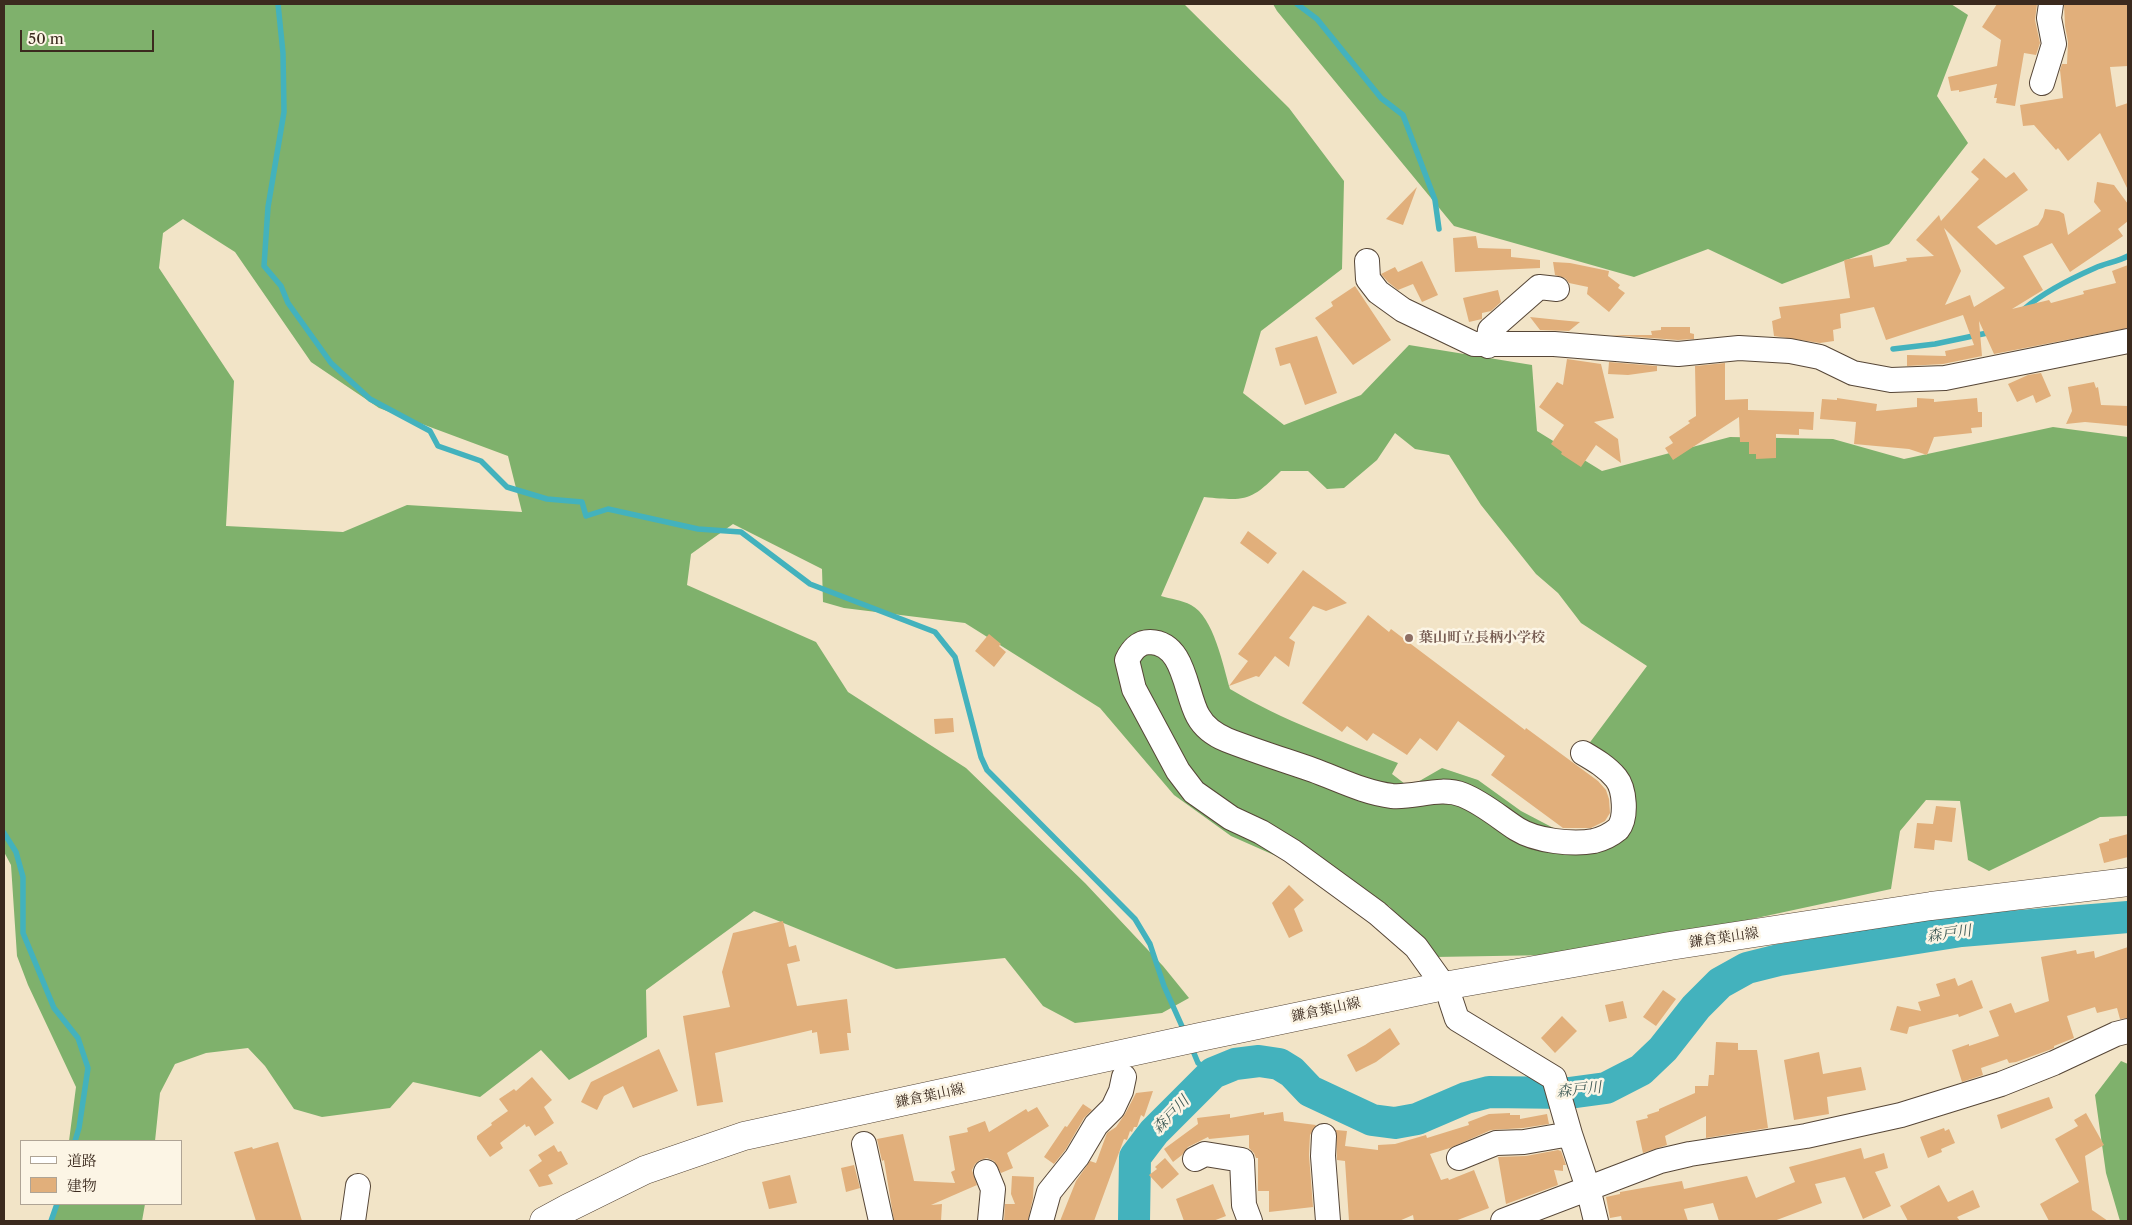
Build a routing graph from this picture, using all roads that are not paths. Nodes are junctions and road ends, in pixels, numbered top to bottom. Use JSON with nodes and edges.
{"nodes":[{"id":1,"x":2051,"y":4,"type":"edge"},
{"id":2,"x":2042,"y":83,"type":"dead end"},
{"id":3,"x":1367,"y":261,"type":"dead end"},
{"id":4,"x":1557,"y":290,"type":"dead end"},
{"id":5,"x":2128,"y":341,"type":"edge"},
{"id":6,"x":1488,"y":346,"type":"junction"},
{"id":7,"x":1583,"y":753,"type":"dead end"},
{"id":8,"x":2128,"y":882,"type":"edge"},
{"id":9,"x":1447,"y":993,"type":"junction"},
{"id":10,"x":2128,"y":1031,"type":"edge"},
{"id":11,"x":1124,"y":1077,"type":"dead end"},
{"id":12,"x":1567,"y":1124,"type":"junction"},
{"id":13,"x":1324,"y":1136,"type":"dead end"},
{"id":14,"x":864,"y":1144,"type":"dead end"},
{"id":15,"x":1459,"y":1158,"type":"dead end"},
{"id":16,"x":1195,"y":1159,"type":"dead end"},
{"id":17,"x":986,"y":1172,"type":"dead end"},
{"id":18,"x":358,"y":1186,"type":"dead end"},
{"id":19,"x":1588,"y":1188,"type":"junction"},
{"id":20,"x":353,"y":1221,"type":"edge"},
{"id":21,"x":544,"y":1221,"type":"edge"},
{"id":22,"x":881,"y":1221,"type":"edge"},
{"id":23,"x":990,"y":1221,"type":"edge"},
{"id":24,"x":1041,"y":1221,"type":"edge"},
{"id":25,"x":1250,"y":1221,"type":"edge"},
{"id":26,"x":1328,"y":1221,"type":"edge"},
{"id":27,"x":1503,"y":1221,"type":"edge"},
{"id":28,"x":1596,"y":1221,"type":"edge"}],
"edges":[{"from":1,"to":2,"type":"street"},
{"from":3,"to":6,"type":"street"},
{"from":4,"to":6,"type":"street"},
{"from":5,"to":6,"type":"street"},
{"from":7,"to":9,"type":"street"},
{"from":8,"to":9,"type":"main road","name":"鎌倉葉山線"},
{"from":9,"to":12,"type":"street"},
{"from":9,"to":21,"type":"main road","name":"鎌倉葉山線"},
{"from":10,"to":19,"type":"street"},
{"from":11,"to":24,"type":"street"},
{"from":12,"to":15,"type":"street"},
{"from":12,"to":19,"type":"street"},
{"from":13,"to":26,"type":"street"},
{"from":14,"to":22,"type":"street"},
{"from":16,"to":25,"type":"street"},
{"from":17,"to":23,"type":"street"},
{"from":18,"to":20,"type":"street"},
{"from":19,"to":27,"type":"street"},
{"from":19,"to":28,"type":"street"}]}
